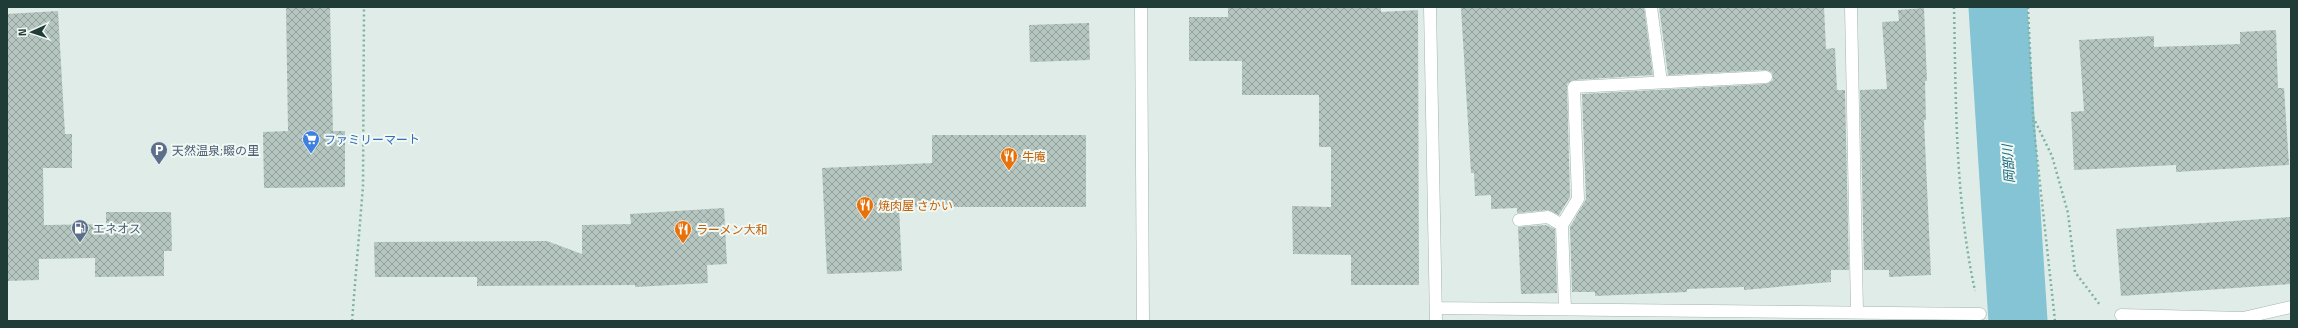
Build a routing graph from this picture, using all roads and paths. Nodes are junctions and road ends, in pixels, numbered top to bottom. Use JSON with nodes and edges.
{"nodes":[{"id":1,"x":364,"y":7,"type":"edge"},
{"id":2,"x":1141,"y":7,"type":"edge"},
{"id":3,"x":1430,"y":7,"type":"edge"},
{"id":4,"x":1651,"y":7,"type":"edge"},
{"id":5,"x":1851,"y":7,"type":"edge"},
{"id":6,"x":1954,"y":7,"type":"edge"},
{"id":7,"x":2028,"y":7,"type":"edge"},
{"id":8,"x":1766,"y":76,"type":"dead end"},
{"id":9,"x":1661,"y":82,"type":"junction"},
{"id":10,"x":2033,"y":117,"type":"junction"},
{"id":11,"x":1519,"y":220,"type":"dead end"},
{"id":12,"x":1562,"y":225,"type":"junction"},
{"id":13,"x":2291,"y":307,"type":"edge"},
{"id":14,"x":1436,"y":308,"type":"junction"},
{"id":15,"x":1565,"y":309,"type":"junction"},
{"id":16,"x":2104,"y":311,"type":"dead end"},
{"id":17,"x":1857,"y":312,"type":"junction"},
{"id":18,"x":1980,"y":314,"type":"joint"},
{"id":19,"x":2121,"y":315,"type":"dead end"},
{"id":20,"x":352,"y":321,"type":"edge"},
{"id":21,"x":1143,"y":321,"type":"edge"},
{"id":22,"x":1436,"y":321,"type":"edge"},
{"id":23,"x":2055,"y":321,"type":"edge"}],
"edges":[{"from":1,"to":20,"type":"path"},
{"from":2,"to":21,"type":"street"},
{"from":3,"to":14,"type":"street"},
{"from":4,"to":9,"type":"street"},
{"from":5,"to":17,"type":"street"},
{"from":6,"to":18,"type":"path"},
{"from":7,"to":10,"type":"path"},
{"from":8,"to":9,"type":"street"},
{"from":9,"to":12,"type":"street"},
{"from":10,"to":16,"type":"path"},
{"from":10,"to":23,"type":"path"},
{"from":11,"to":12,"type":"street"},
{"from":12,"to":15,"type":"street"},
{"from":13,"to":19,"type":"street"},
{"from":14,"to":15,"type":"street"},
{"from":14,"to":22,"type":"street"},
{"from":15,"to":17,"type":"street"},
{"from":17,"to":18,"type":"street"}]}
